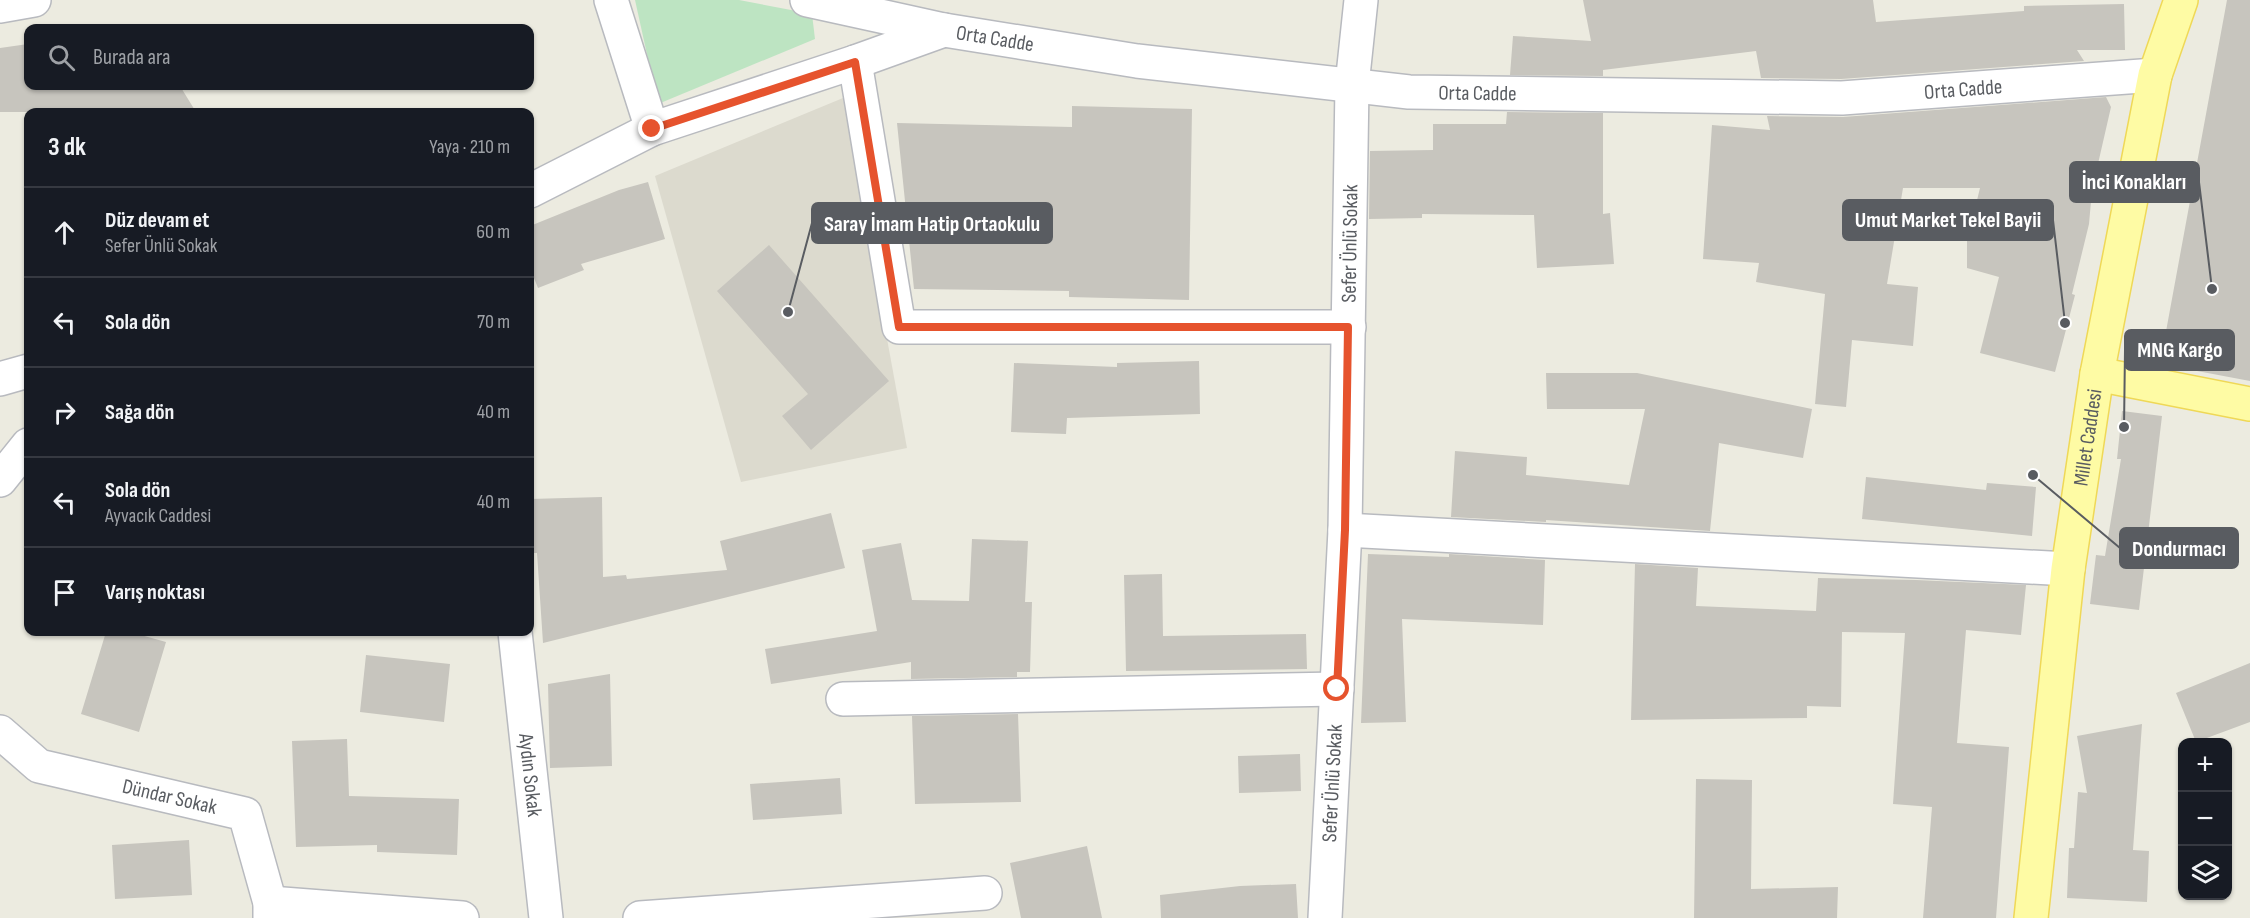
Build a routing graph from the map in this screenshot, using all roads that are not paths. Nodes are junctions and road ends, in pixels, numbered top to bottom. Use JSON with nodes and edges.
{"nodes":[{"id":1,"x":34,"y":0,"type":"edge"},
{"id":2,"x":611,"y":0,"type":"edge"},
{"id":3,"x":807,"y":0,"type":"edge"},
{"id":4,"x":1361,"y":0,"type":"edge"},
{"id":5,"x":2181,"y":0,"type":"edge"},
{"id":6,"x":0,"y":6,"type":"edge"},
{"id":7,"x":944,"y":30,"type":"junction"},
{"id":8,"x":855,"y":62,"type":"junction"},
{"id":9,"x":2155,"y":75,"type":"junction"},
{"id":10,"x":1352,"y":86,"type":"junction"},
{"id":11,"x":652,"y":129,"type":"junction"},
{"id":12,"x":534,"y":189,"type":"edge"},
{"id":13,"x":1348,"y":327,"type":"junction"},
{"id":14,"x":24,"y":372,"type":"edge"},
{"id":15,"x":2097,"y":375,"type":"junction"},
{"id":16,"x":0,"y":379,"type":"edge"},
{"id":17,"x":2250,"y":404,"type":"edge"},
{"id":18,"x":24,"y":450,"type":"edge"},
{"id":19,"x":0,"y":480,"type":"edge"},
{"id":20,"x":1345,"y":530,"type":"junction"},
{"id":21,"x":2068,"y":569,"type":"junction"},
{"id":22,"x":515,"y":636,"type":"edge"},
{"id":23,"x":1337,"y":689,"type":"junction"},
{"id":24,"x":843,"y":699,"type":"dead end"},
{"id":25,"x":0,"y":732,"type":"edge"},
{"id":26,"x":985,"y":893,"type":"dead end"},
{"id":27,"x":270,"y":910,"type":"edge"},
{"id":28,"x":462,"y":918,"type":"edge"},
{"id":29,"x":546,"y":918,"type":"edge"},
{"id":30,"x":640,"y":918,"type":"edge"},
{"id":31,"x":1325,"y":918,"type":"edge"},
{"id":32,"x":2031,"y":918,"type":"edge"}],
"edges":[{"from":1,"to":6,"type":"street"},
{"from":2,"to":11,"type":"street"},
{"from":3,"to":7,"type":"street","name":"Orta Cadde"},
{"from":4,"to":10,"type":"street","name":"Sefer Ünlü Sokak"},
{"from":5,"to":9,"type":"main road","name":"Millet Caddesi"},
{"from":7,"to":8,"type":"street"},
{"from":7,"to":10,"type":"street","name":"Orta Cadde"},
{"from":8,"to":11,"type":"street"},
{"from":8,"to":13,"type":"street"},
{"from":9,"to":10,"type":"street","name":"Orta Cadde"},
{"from":9,"to":15,"type":"main road","name":"Millet Caddesi"},
{"from":10,"to":13,"type":"street","name":"Sefer Ünlü Sokak"},
{"from":11,"to":12,"type":"street"},
{"from":13,"to":20,"type":"street","name":"Sefer Ünlü Sokak"},
{"from":14,"to":16,"type":"street"},
{"from":15,"to":17,"type":"main road"},
{"from":15,"to":21,"type":"main road","name":"Millet Caddesi"},
{"from":18,"to":19,"type":"street"},
{"from":20,"to":21,"type":"street"},
{"from":20,"to":23,"type":"street","name":"Sefer Ünlü Sokak"},
{"from":21,"to":32,"type":"main road","name":"Millet Caddesi"},
{"from":22,"to":29,"type":"street","name":"Aydın Sokak"},
{"from":23,"to":24,"type":"street"},
{"from":23,"to":31,"type":"street","name":"Sefer Ünlü Sokak"},
{"from":25,"to":27,"type":"street","name":"Dündar Sokak"},
{"from":26,"to":30,"type":"street"},
{"from":27,"to":28,"type":"street"}]}
